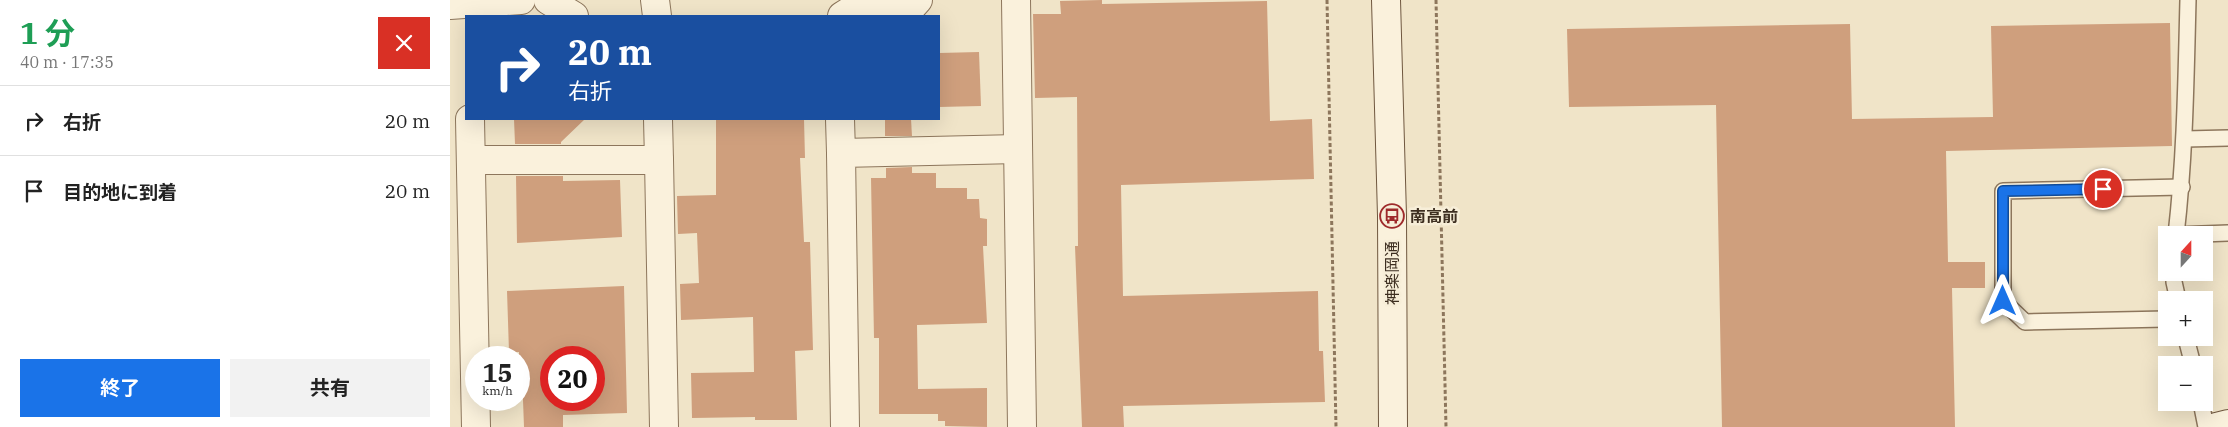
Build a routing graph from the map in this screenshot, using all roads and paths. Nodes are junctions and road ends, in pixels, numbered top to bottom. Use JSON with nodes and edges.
{"nodes":[{"id":1,"x":520,"y":0,"type":"edge"},
{"id":2,"x":548,"y":0,"type":"edge"},
{"id":3,"x":655,"y":0,"type":"edge"},
{"id":4,"x":836,"y":0,"type":"edge"},
{"id":5,"x":918,"y":0,"type":"edge"},
{"id":6,"x":1016,"y":0,"type":"edge"},
{"id":7,"x":1327,"y":0,"type":"edge"},
{"id":8,"x":1386,"y":0,"type":"edge"},
{"id":9,"x":1436,"y":0,"type":"edge"},
{"id":10,"x":2188,"y":0,"type":"edge"},
{"id":11,"x":462,"y":6,"type":"edge"},
{"id":12,"x":572,"y":15,"type":"edge"},
{"id":13,"x":656,"y":15,"type":"edge"},
{"id":14,"x":840,"y":15,"type":"edge"},
{"id":15,"x":842,"y":15,"type":"edge"},
{"id":16,"x":470,"y":120,"type":"edge"},
{"id":17,"x":658,"y":120,"type":"edge"},
{"id":18,"x":840,"y":120,"type":"edge"},
{"id":19,"x":2185,"y":138,"type":"junction"},
{"id":20,"x":2228,"y":138,"type":"edge"},
{"id":21,"x":1018,"y":150,"type":"junction"},
{"id":22,"x":841,"y":152,"type":"junction"},
{"id":23,"x":471,"y":160,"type":"junction"},
{"id":24,"x":659,"y":160,"type":"junction"},
{"id":25,"x":2182,"y":187,"type":"junction"},
{"id":26,"x":2177,"y":226,"type":"edge"},
{"id":27,"x":2213,"y":234,"type":"edge"},
{"id":28,"x":2228,"y":234,"type":"edge"},
{"id":29,"x":2158,"y":319,"type":"edge"},
{"id":30,"x":2203,"y":411,"type":"edge"},
{"id":31,"x":2228,"y":424,"type":"edge"},
{"id":32,"x":476,"y":427,"type":"edge"},
{"id":33,"x":664,"y":427,"type":"edge"},
{"id":34,"x":844,"y":427,"type":"edge"},
{"id":35,"x":1022,"y":427,"type":"edge"},
{"id":36,"x":1336,"y":427,"type":"edge"},
{"id":37,"x":1393,"y":427,"type":"edge"},
{"id":38,"x":1446,"y":427,"type":"edge"},
{"id":39,"x":2206,"y":427,"type":"edge"},
{"id":40,"x":2216,"y":427,"type":"edge"}],
"edges":[{"from":1,"to":11,"type":"street"},
{"from":2,"to":12,"type":"street"},
{"from":3,"to":13,"type":"street"},
{"from":4,"to":14,"type":"street"},
{"from":5,"to":15,"type":"street"},
{"from":6,"to":21,"type":"street"},
{"from":7,"to":36,"type":"path"},
{"from":8,"to":37,"type":"street","name":"神楽岡通"},
{"from":9,"to":38,"type":"path"},
{"from":10,"to":19,"type":"lane"},
{"from":16,"to":23,"type":"street"},
{"from":17,"to":24,"type":"street"},
{"from":18,"to":22,"type":"street"},
{"from":19,"to":20,"type":"lane"},
{"from":19,"to":25,"type":"lane"},
{"from":21,"to":22,"type":"street"},
{"from":21,"to":35,"type":"street"},
{"from":22,"to":34,"type":"street"},
{"from":23,"to":24,"type":"street"},
{"from":23,"to":32,"type":"street"},
{"from":24,"to":33,"type":"street"},
{"from":25,"to":26,"type":"lane"},
{"from":25,"to":29,"type":"lane"},
{"from":27,"to":28,"type":"lane"},
{"from":30,"to":39,"type":"lane"},
{"from":31,"to":40,"type":"street"}]}
